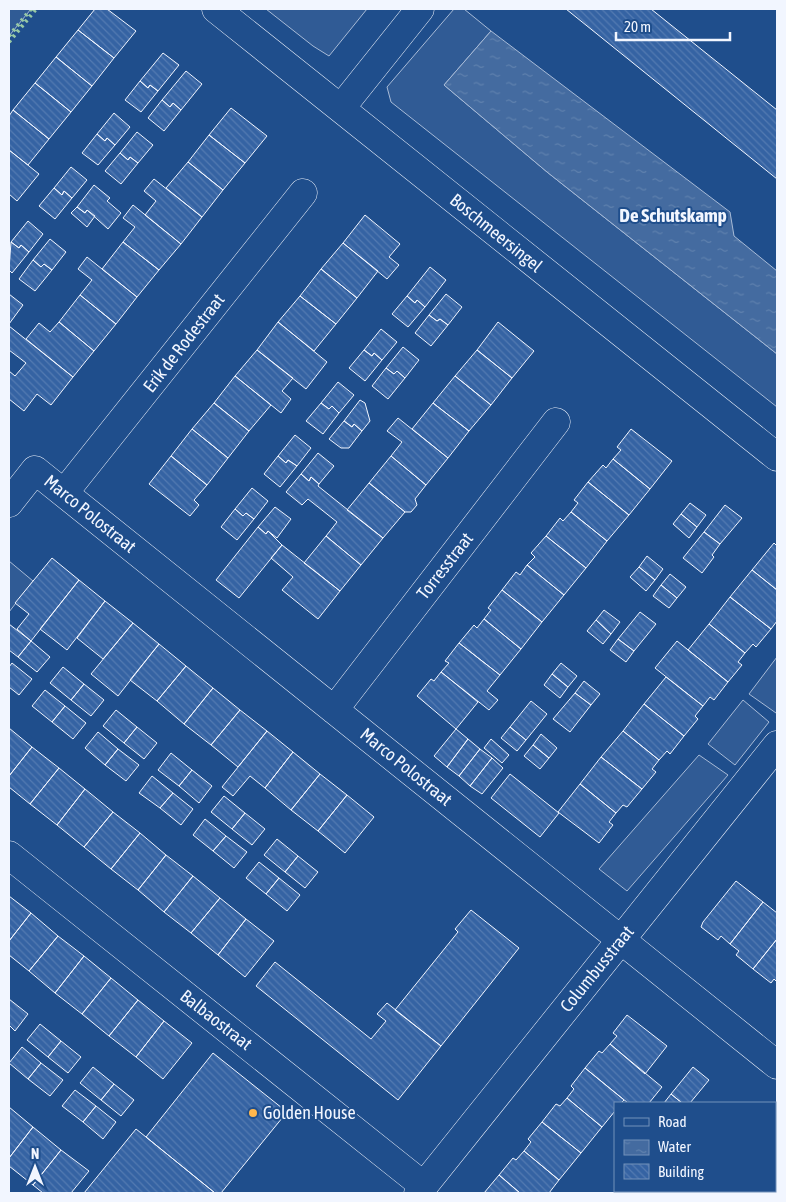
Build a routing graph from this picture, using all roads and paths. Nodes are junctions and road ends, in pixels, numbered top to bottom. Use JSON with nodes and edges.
{"nodes":[{"id":1,"x":216,"y":9,"type":"edge"},
{"id":2,"x":420,"y":9,"type":"edge"},
{"id":3,"x":341,"y":108,"type":"junction"},
{"id":4,"x":303,"y":193,"type":"dead end"},
{"id":5,"x":556,"y":422,"type":"dead end"},
{"id":6,"x":777,"y":458,"type":"edge"},
{"id":7,"x":64,"y":493,"type":"junction"},
{"id":8,"x":9,"y":503,"type":"edge"},
{"id":9,"x":334,"y":710,"type":"junction"},
{"id":10,"x":777,"y":745,"type":"edge"},
{"id":11,"x":9,"y":855,"type":"edge"},
{"id":12,"x":621,"y":939,"type":"junction"},
{"id":13,"x":777,"y":1065,"type":"edge"},
{"id":14,"x":421,"y":1189,"type":"edge"}],
"edges":[{"from":1,"to":3,"type":"street","name":"Boschmeersingel"},
{"from":2,"to":3,"type":"street"},
{"from":3,"to":6,"type":"street","name":"Boschmeersingel"},
{"from":4,"to":7,"type":"street","name":"Erik de Rodestraat"},
{"from":5,"to":9,"type":"street","name":"Torresstraat"},
{"from":7,"to":8,"type":"street","name":"Marco Polostraat"},
{"from":7,"to":9,"type":"street","name":"Marco Polostraat"},
{"from":9,"to":12,"type":"street","name":"Marco Polostraat"},
{"from":10,"to":12,"type":"street","name":"Columbusstraat"},
{"from":11,"to":14,"type":"street","name":"Balbaostraat"},
{"from":12,"to":13,"type":"street","name":"Marco Polostraat"},
{"from":12,"to":14,"type":"street","name":"Columbusstraat"}]}
